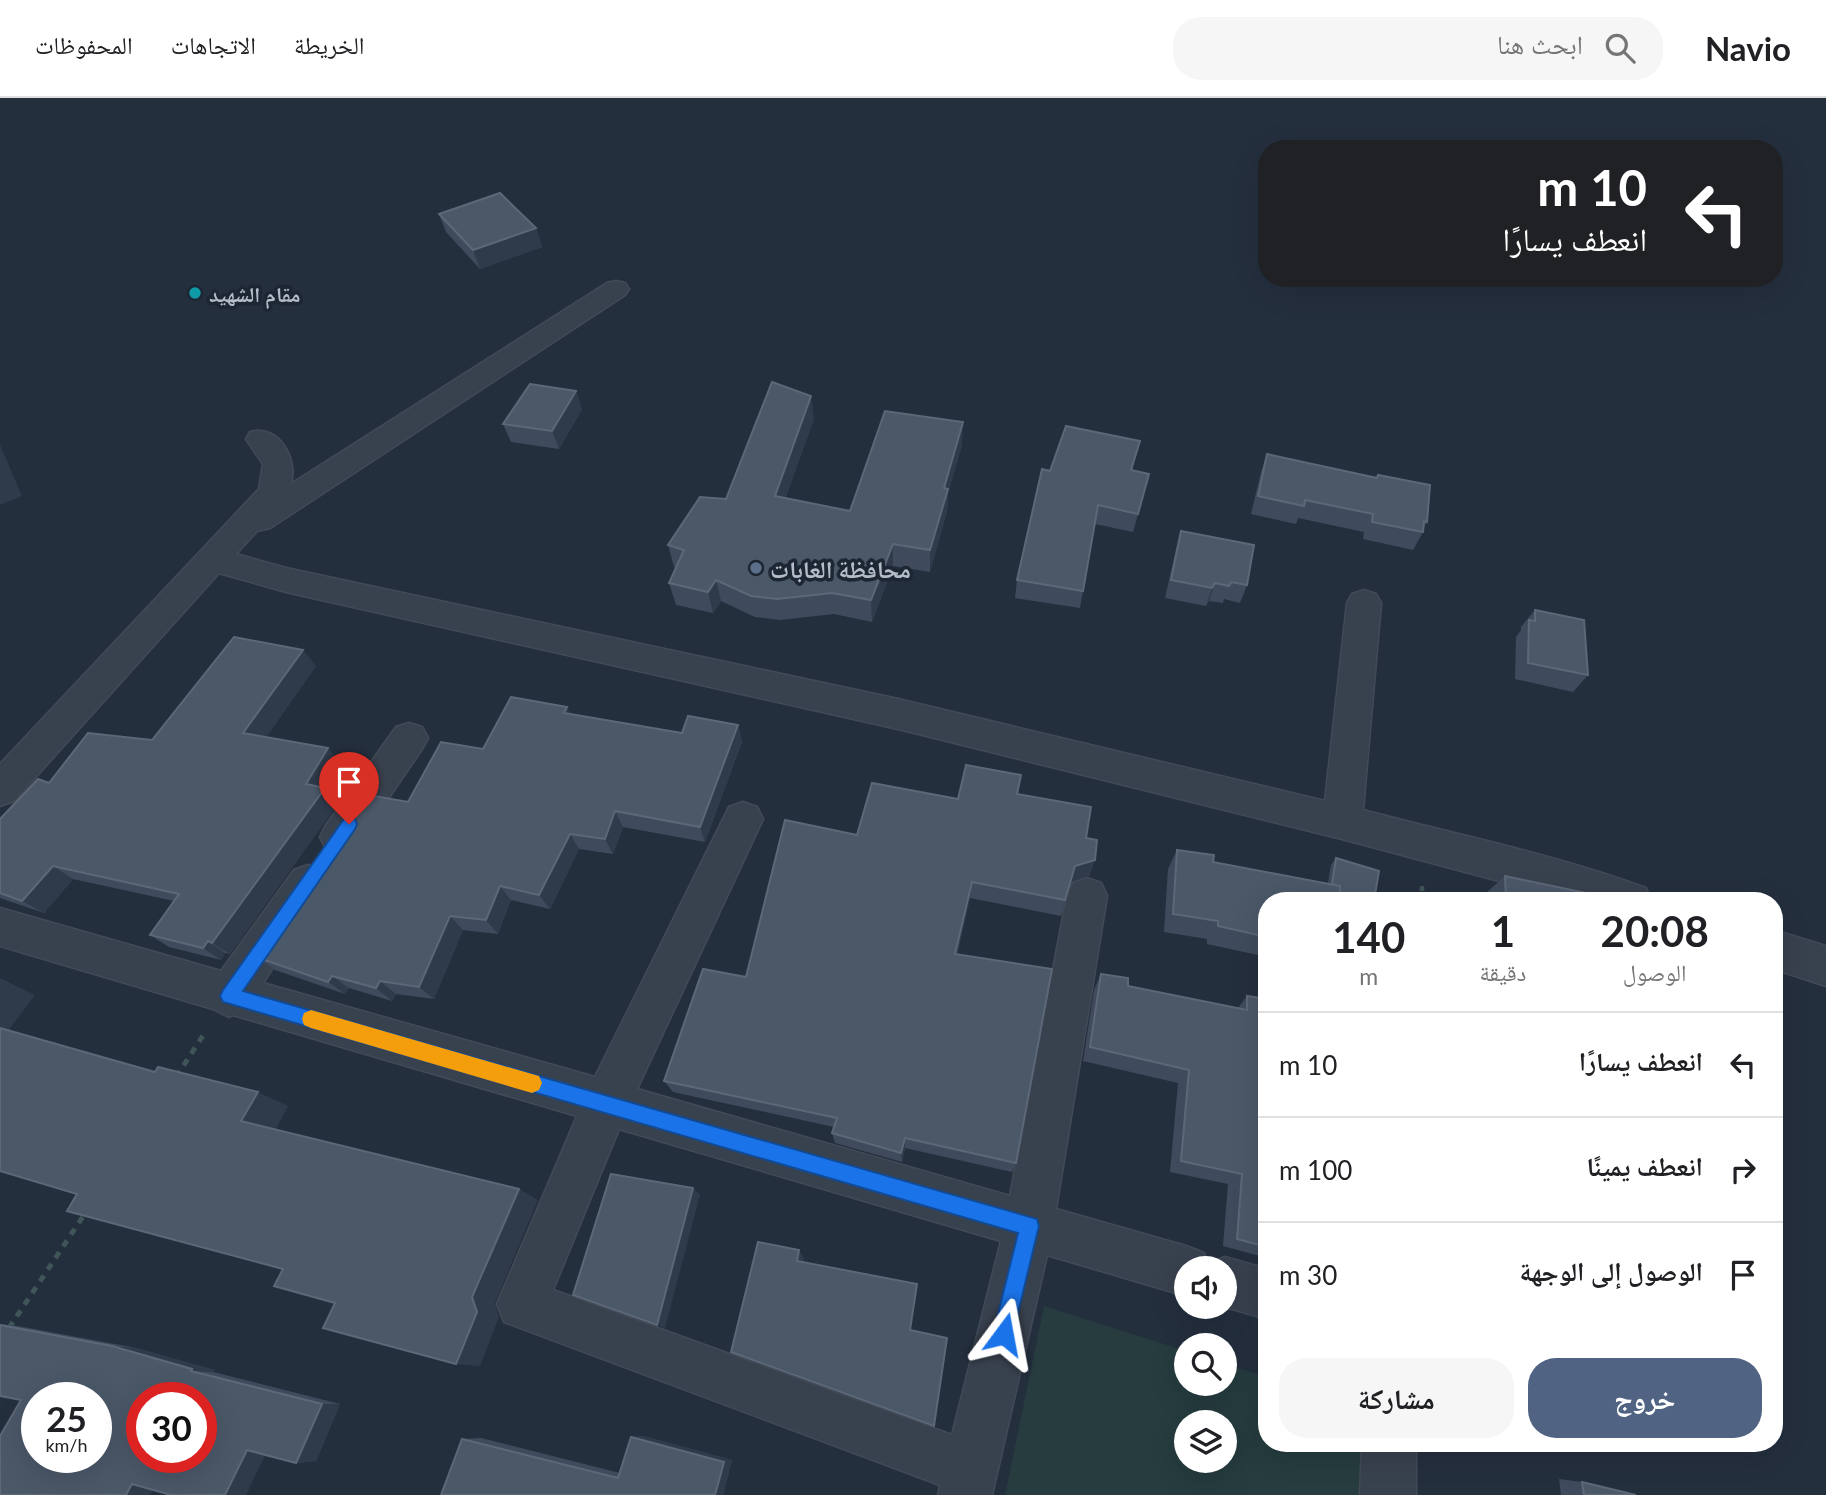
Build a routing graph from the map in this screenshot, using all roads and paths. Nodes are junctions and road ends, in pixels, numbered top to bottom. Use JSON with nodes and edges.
{"nodes":[{"id":1,"x":616,"y":289,"type":"dead end"},
{"id":2,"x":261,"y":439,"type":"dead end"},
{"id":3,"x":224,"y":549,"type":"junction"},
{"id":4,"x":1364,"y":603,"type":"dead end"},
{"id":5,"x":410,"y":738,"type":"dead end"},
{"id":6,"x":0,"y":790,"type":"edge"},
{"id":7,"x":743,"y":819,"type":"dead end"},
{"id":8,"x":1342,"y":822,"type":"junction"},
{"id":9,"x":1602,"y":892,"type":"edge"},
{"id":10,"x":1087,"y":896,"type":"dead end"},
{"id":11,"x":0,"y":927,"type":"edge"},
{"id":12,"x":1783,"y":952,"type":"edge"},
{"id":13,"x":1826,"y":966,"type":"edge"},
{"id":14,"x":229,"y":996,"type":"junction"},
{"id":15,"x":168,"y":1088,"type":"edge"},
{"id":16,"x":606,"y":1104,"type":"junction"},
{"id":17,"x":92,"y":1203,"type":"edge"},
{"id":18,"x":1029,"y":1226,"type":"junction"},
{"id":19,"x":1174,"y":1268,"type":"edge"},
{"id":20,"x":1237,"y":1285,"type":"edge"},
{"id":21,"x":1258,"y":1291,"type":"edge"},
{"id":22,"x":8,"y":1330,"type":"edge"},
{"id":23,"x":1389,"y":1452,"type":"edge"},
{"id":24,"x":968,"y":1482,"type":"edge"},
{"id":25,"x":1388,"y":1495,"type":"edge"}],
"edges":[{"from":1,"to":3,"type":"street"},
{"from":2,"to":3,"type":"street"},
{"from":3,"to":6,"type":"street"},
{"from":3,"to":8,"type":"street"},
{"from":4,"to":8,"type":"street"},
{"from":5,"to":14,"type":"street"},
{"from":7,"to":16,"type":"street"},
{"from":8,"to":9,"type":"street"},
{"from":10,"to":18,"type":"street"},
{"from":11,"to":14,"type":"street"},
{"from":12,"to":13,"type":"street"},
{"from":14,"to":15,"type":"path"},
{"from":14,"to":16,"type":"street"},
{"from":16,"to":18,"type":"street"},
{"from":16,"to":24,"type":"street"},
{"from":17,"to":22,"type":"path"},
{"from":18,"to":19,"type":"street"},
{"from":18,"to":24,"type":"street"},
{"from":20,"to":21,"type":"street"},
{"from":23,"to":25,"type":"street"}]}
